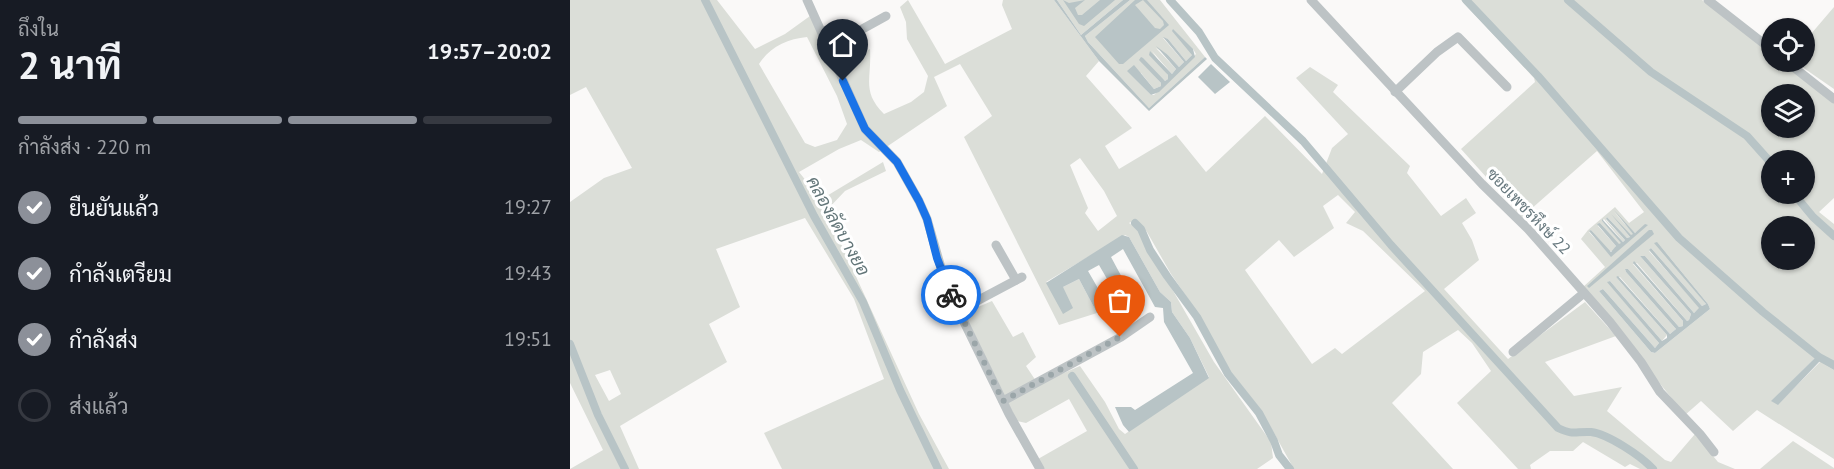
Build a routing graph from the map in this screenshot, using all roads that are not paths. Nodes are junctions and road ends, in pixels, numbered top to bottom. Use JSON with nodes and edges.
{"nodes":[{"id":1,"x":820,"y":0,"type":"edge"},
{"id":2,"x":1311,"y":0,"type":"edge"},
{"id":3,"x":1708,"y":0,"type":"edge"},
{"id":4,"x":809,"y":3,"type":"edge"},
{"id":5,"x":886,"y":16,"type":"dead end"},
{"id":6,"x":1761,"y":41,"type":"edge"},
{"id":7,"x":828,"y":48,"type":"junction"},
{"id":8,"x":1799,"y":72,"type":"edge"},
{"id":9,"x":1507,"y":87,"type":"dead end"},
{"id":10,"x":1395,"y":92,"type":"junction"},
{"id":11,"x":1834,"y":99,"type":"edge"},
{"id":12,"x":996,"y":245,"type":"dead end"},
{"id":13,"x":1584,"y":293,"type":"junction"},
{"id":14,"x":958,"y":311,"type":"junction"},
{"id":15,"x":1150,"y":317,"type":"dead end"},
{"id":16,"x":1513,"y":351,"type":"dead end"},
{"id":17,"x":1003,"y":401,"type":"junction"},
{"id":18,"x":1714,"y":452,"type":"dead end"},
{"id":19,"x":1040,"y":469,"type":"edge"}],
"edges":[{"from":1,"to":4,"type":"street"},
{"from":2,"to":10,"type":"street","name":"ซอยเพชรหึงษ์ 22"},
{"from":3,"to":6,"type":"street"},
{"from":4,"to":7,"type":"street"},
{"from":5,"to":7,"type":"street"},
{"from":7,"to":14,"type":"street"},
{"from":8,"to":11,"type":"street"},
{"from":9,"to":10,"type":"street"},
{"from":10,"to":13,"type":"street","name":"ซอยเพชรหึงษ์ 22"},
{"from":12,"to":14,"type":"street"},
{"from":13,"to":16,"type":"street"},
{"from":13,"to":18,"type":"street","name":"ซอยเพชรหึงษ์ 22"},
{"from":14,"to":17,"type":"street"},
{"from":15,"to":17,"type":"street"},
{"from":17,"to":19,"type":"street"}]}
